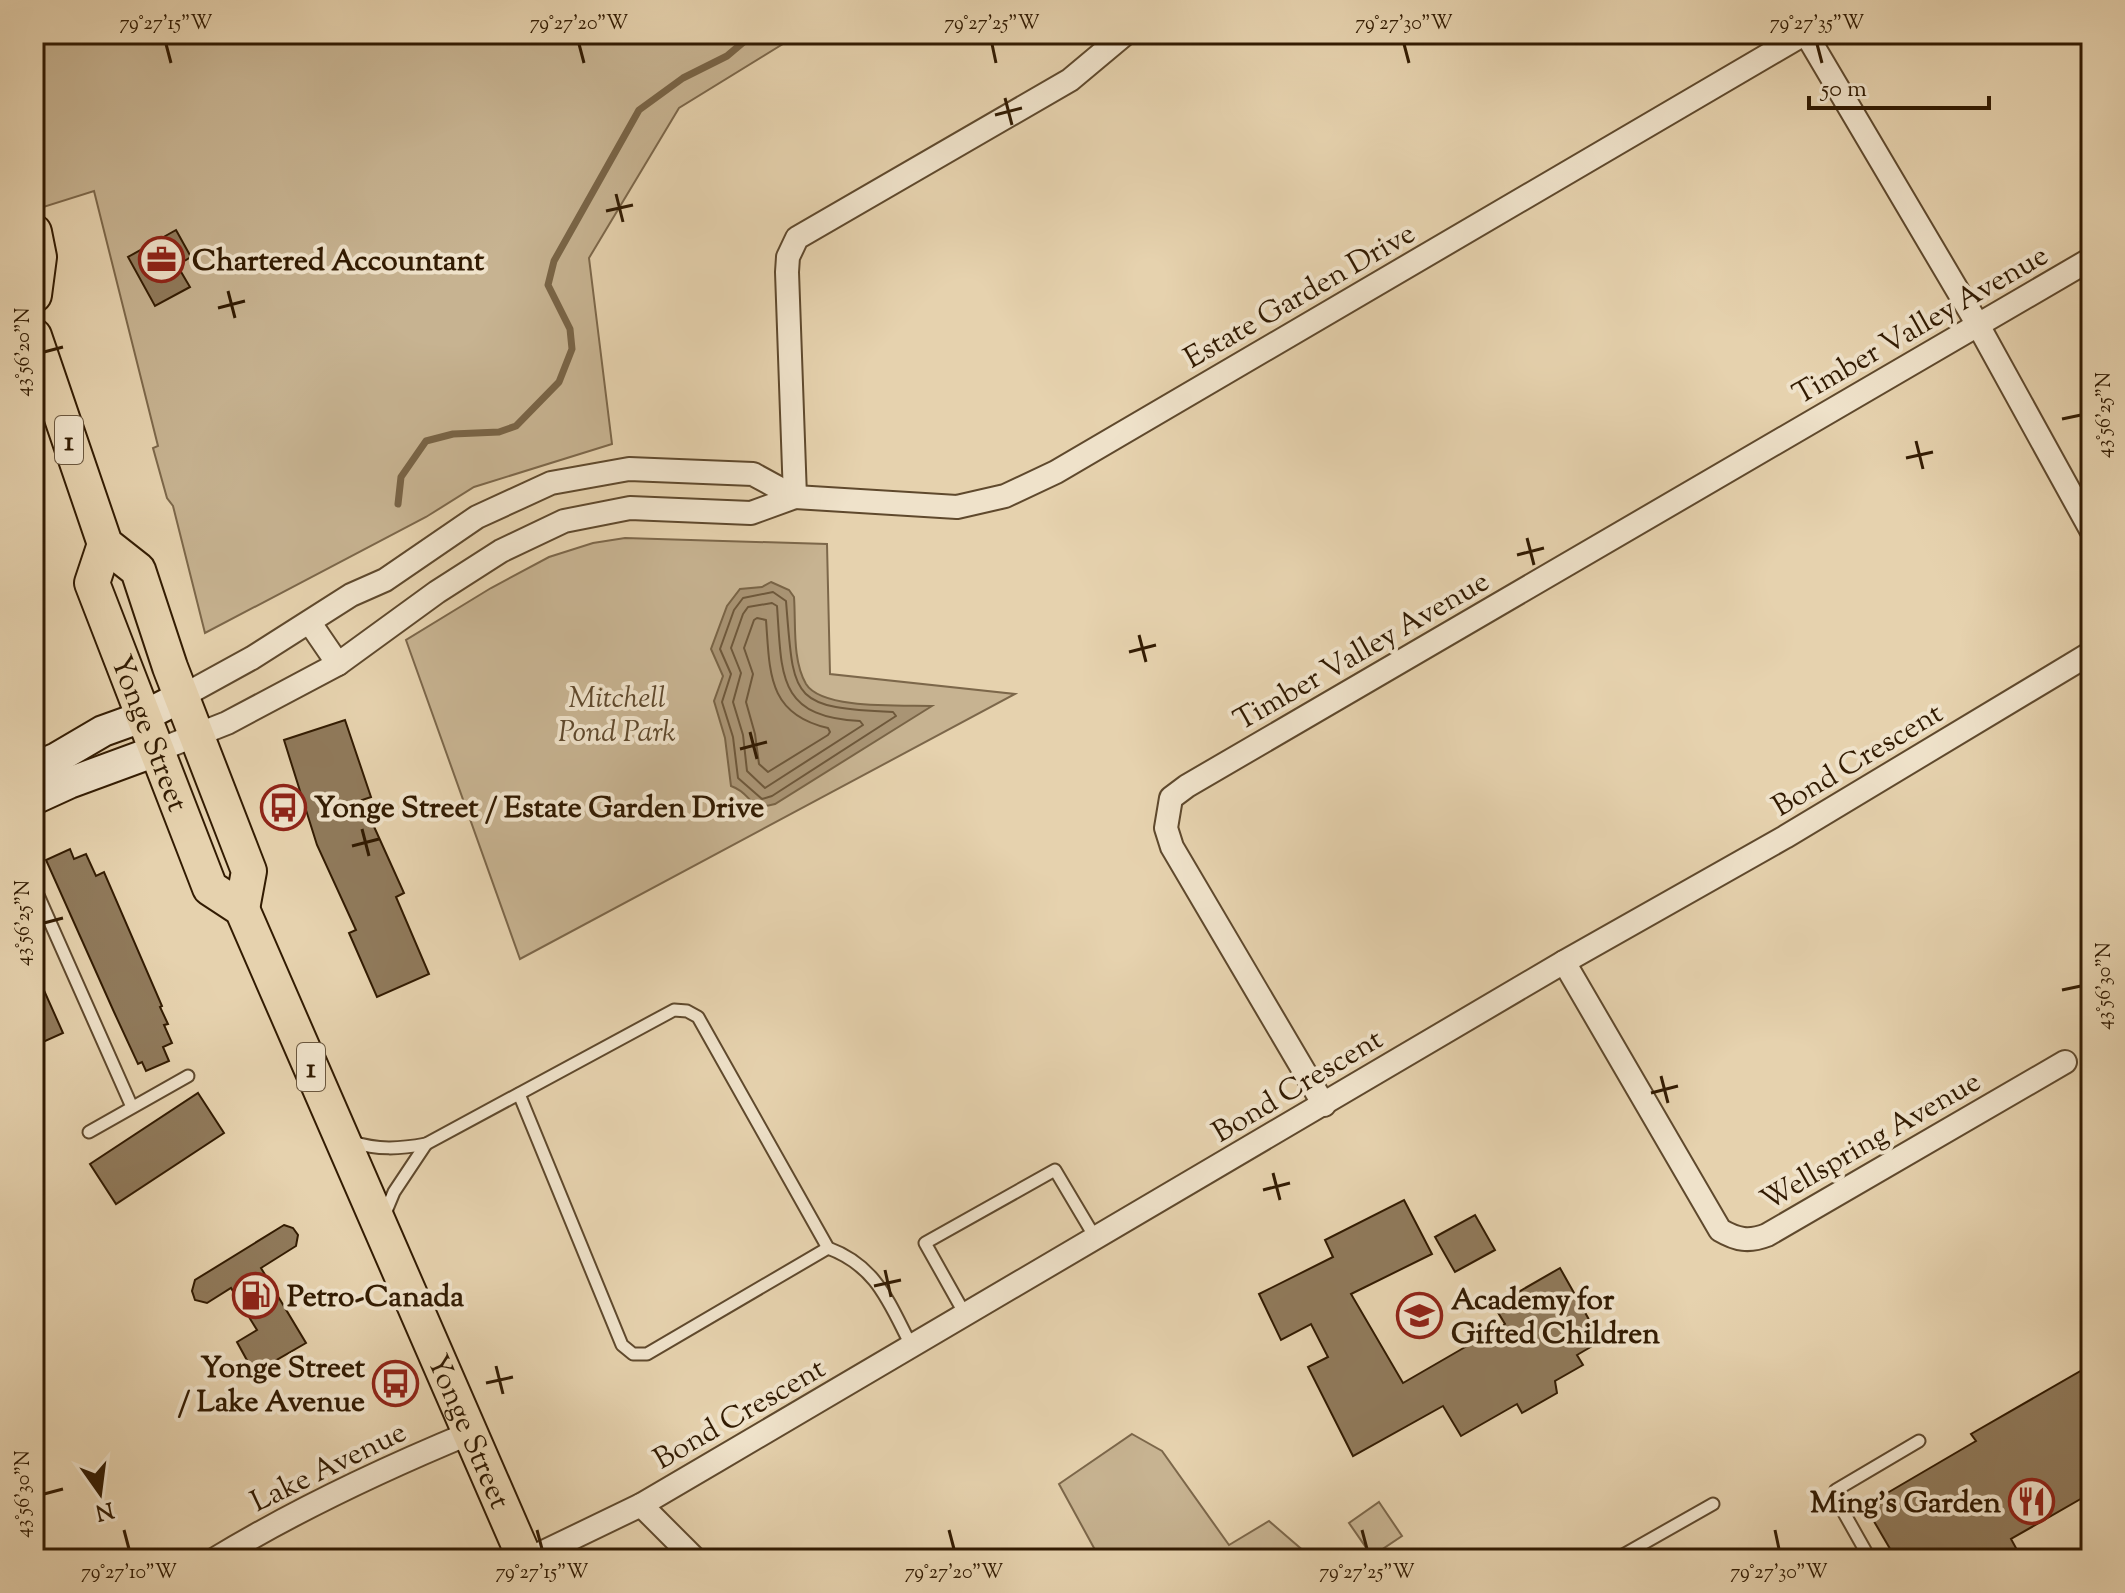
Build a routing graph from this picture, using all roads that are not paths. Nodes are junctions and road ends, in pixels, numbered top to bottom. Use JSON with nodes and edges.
{"nodes":[{"id":1,"x":1125,"y":34,"type":"edge"},
{"id":2,"x":1805,"y":34,"type":"edge"},
{"id":3,"x":34,"y":232,"type":"edge"},
{"id":4,"x":2091,"y":259,"type":"edge"},
{"id":5,"x":34,"y":295,"type":"edge"},
{"id":6,"x":1978,"y":325,"type":"junction"},
{"id":7,"x":34,"y":336,"type":"edge"},
{"id":8,"x":795,"y":497,"type":"junction"},
{"id":9,"x":2091,"y":530,"type":"edge"},
{"id":10,"x":105,"y":544,"type":"junction"},
{"id":11,"x":310,"y":623,"type":"junction"},
{"id":12,"x":2091,"y":653,"type":"edge"},
{"id":13,"x":338,"y":664,"type":"junction"},
{"id":14,"x":181,"y":697,"type":"junction"},
{"id":15,"x":142,"y":717,"type":"junction"},
{"id":16,"x":196,"y":735,"type":"junction"},
{"id":17,"x":156,"y":751,"type":"junction"},
{"id":18,"x":34,"y":768,"type":"edge"},
{"id":19,"x":34,"y":799,"type":"edge"},
{"id":20,"x":34,"y":886,"type":"edge"},
{"id":21,"x":242,"y":909,"type":"junction"},
{"id":22,"x":1564,"y":962,"type":"junction"},
{"id":23,"x":2065,"y":1062,"type":"dead end"},
{"id":24,"x":188,"y":1076,"type":"dead end"},
{"id":25,"x":519,"y":1094,"type":"junction"},
{"id":26,"x":1324,"y":1105,"type":"junction"},
{"id":27,"x":132,"y":1107,"type":"junction"},
{"id":28,"x":89,"y":1132,"type":"dead end"},
{"id":29,"x":342,"y":1139,"type":"junction"},
{"id":30,"x":426,"y":1144,"type":"junction"},
{"id":31,"x":380,"y":1225,"type":"junction"},
{"id":32,"x":1096,"y":1239,"type":"junction"},
{"id":33,"x":828,"y":1248,"type":"junction"},
{"id":34,"x":966,"y":1316,"type":"junction"},
{"id":35,"x":912,"y":1348,"type":"junction"},
{"id":36,"x":470,"y":1433,"type":"junction"},
{"id":37,"x":1919,"y":1441,"type":"dead end"},
{"id":38,"x":1713,"y":1504,"type":"dead end"},
{"id":39,"x":641,"y":1505,"type":"junction"},
{"id":40,"x":215,"y":1559,"type":"edge"},
{"id":41,"x":527,"y":1559,"type":"edge"},
{"id":42,"x":695,"y":1559,"type":"edge"},
{"id":43,"x":1616,"y":1559,"type":"edge"},
{"id":44,"x":1870,"y":1559,"type":"edge"}],
"edges":[{"from":1,"to":8,"type":"street"},
{"from":2,"to":6,"type":"street"},
{"from":2,"to":8,"type":"street","name":"Estate Garden Drive"},
{"from":3,"to":5,"type":"main road"},
{"from":4,"to":6,"type":"street","name":"Timber Valley Avenue"},
{"from":6,"to":9,"type":"street"},
{"from":6,"to":26,"type":"street","name":"Timber Valley Avenue"},
{"from":7,"to":10,"type":"main road","number":"1"},
{"from":8,"to":11,"type":"street","name":"Estate Garden Drive"},
{"from":8,"to":13,"type":"street","name":"Estate Garden Drive"},
{"from":10,"to":14,"type":"main road","name":"Yonge Street"},
{"from":10,"to":15,"type":"main road","name":"Yonge Street"},
{"from":11,"to":13,"type":"street"},
{"from":11,"to":14,"type":"street","name":"Estate Garden Drive"},
{"from":12,"to":22,"type":"street","name":"Bond Crescent"},
{"from":13,"to":16,"type":"street","name":"Estate Garden Drive"},
{"from":14,"to":15,"type":"street"},
{"from":14,"to":16,"type":"main road","name":"Yonge Street"},
{"from":15,"to":17,"type":"main road","name":"Yonge Street"},
{"from":15,"to":18,"type":"street"},
{"from":16,"to":17,"type":"street","name":"Estate Garden Drive"},
{"from":16,"to":21,"type":"main road","name":"Yonge Street"},
{"from":17,"to":19,"type":"street"},
{"from":17,"to":21,"type":"main road","name":"Yonge Street"},
{"from":20,"to":27,"type":"lane"},
{"from":21,"to":29,"type":"main road","name":"Yonge Street","number":"1"},
{"from":22,"to":23,"type":"street","name":"Wellspring Avenue"},
{"from":22,"to":26,"type":"street","name":"Bond Crescent"},
{"from":24,"to":27,"type":"lane"},
{"from":25,"to":30,"type":"lane"},
{"from":25,"to":33,"type":"lane"},
{"from":25,"to":33,"type":"lane"},
{"from":26,"to":32,"type":"street","name":"Bond Crescent"},
{"from":27,"to":28,"type":"lane"},
{"from":29,"to":30,"type":"lane"},
{"from":29,"to":31,"type":"main road","name":"Yonge Street","number":"1"},
{"from":30,"to":31,"type":"lane"},
{"from":31,"to":36,"type":"main road","name":"Yonge Street","number":"1"},
{"from":32,"to":34,"type":"street","name":"Bond Crescent"},
{"from":32,"to":34,"type":"lane"},
{"from":33,"to":35,"type":"lane"},
{"from":34,"to":35,"type":"street","name":"Bond Crescent"},
{"from":35,"to":39,"type":"street","name":"Bond Crescent"},
{"from":36,"to":40,"type":"street","name":"Lake Avenue"},
{"from":36,"to":41,"type":"main road","name":"Yonge Street","number":"1"},
{"from":37,"to":44,"type":"lane"},
{"from":38,"to":43,"type":"lane"},
{"from":39,"to":41,"type":"street","name":"Bond Crescent"},
{"from":39,"to":42,"type":"street"}]}
